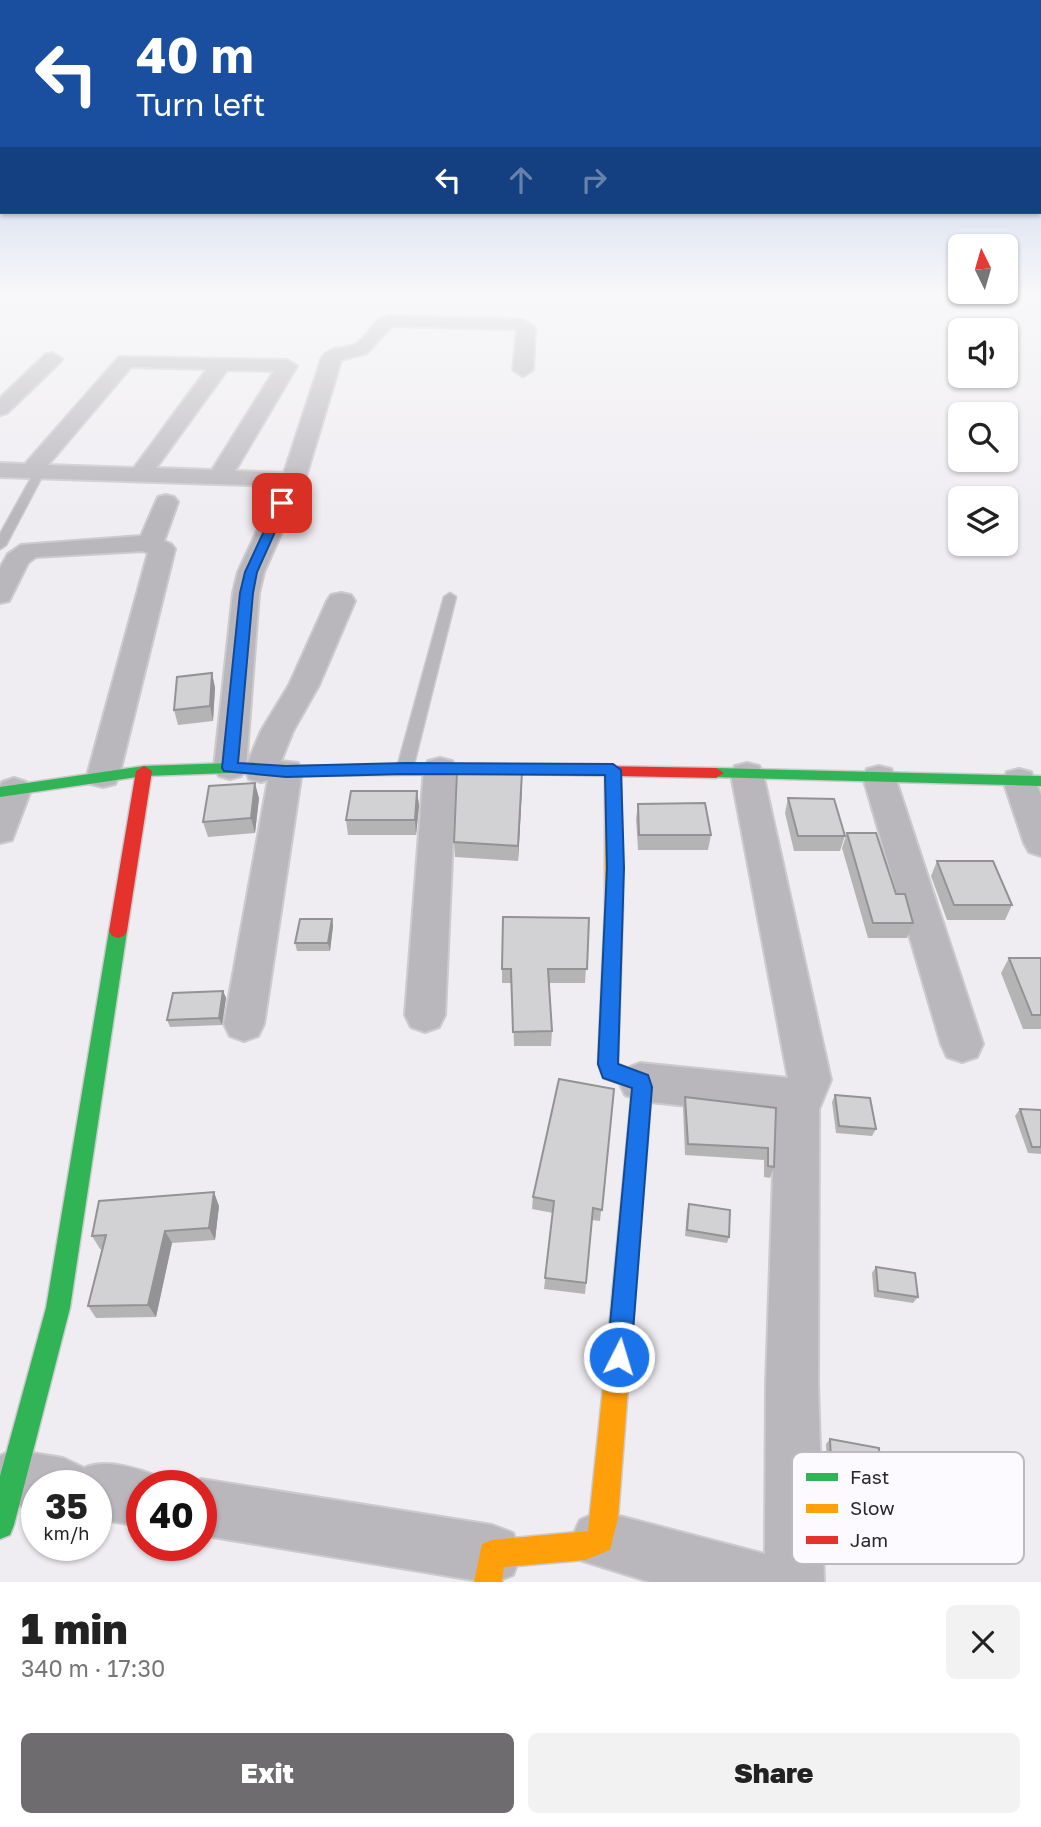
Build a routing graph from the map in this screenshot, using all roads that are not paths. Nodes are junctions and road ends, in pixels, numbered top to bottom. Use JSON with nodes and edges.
{"nodes":[{"id":1,"x":44,"y":367,"type":"edge"},
{"id":2,"x":121,"y":367,"type":"edge"},
{"id":3,"x":220,"y":367,"type":"edge"},
{"id":4,"x":286,"y":367,"type":"edge"},
{"id":5,"x":329,"y":367,"type":"edge"},
{"id":6,"x":523,"y":367,"type":"edge"},
{"id":7,"x":523,"y":370,"type":"dead end"},
{"id":8,"x":0,"y":409,"type":"edge"},
{"id":9,"x":0,"y":470,"type":"edge"},
{"id":10,"x":35,"y":471,"type":"junction"},
{"id":11,"x":141,"y":474,"type":"junction"},
{"id":12,"x":219,"y":478,"type":"junction"},
{"id":13,"x":293,"y":480,"type":"junction"},
{"id":14,"x":166,"y":502,"type":"dead end"},
{"id":15,"x":152,"y":543,"type":"junction"},
{"id":16,"x":0,"y":545,"type":"edge"},
{"id":17,"x":0,"y":595,"type":"edge"},
{"id":18,"x":450,"y":597,"type":"dead end"},
{"id":19,"x":341,"y":601,"type":"dead end"},
{"id":20,"x":230,"y":768,"type":"junction"},
{"id":21,"x":405,"y":768,"type":"junction"},
{"id":22,"x":440,"y":769,"type":"junction"},
{"id":23,"x":613,"y":770,"type":"junction"},
{"id":24,"x":144,"y":771,"type":"junction"},
{"id":25,"x":273,"y":771,"type":"junction"},
{"id":26,"x":747,"y":774,"type":"junction"},
{"id":27,"x":103,"y":776,"type":"junction"},
{"id":28,"x":879,"y":777,"type":"junction"},
{"id":29,"x":1030,"y":780,"type":"edge"},
{"id":30,"x":7,"y":791,"type":"edge"},
{"id":31,"x":0,"y":831,"type":"edge"},
{"id":32,"x":1041,"y":843,"type":"edge"},
{"id":33,"x":425,"y":1015,"type":"dead end"},
{"id":34,"x":244,"y":1024,"type":"dead end"},
{"id":35,"x":962,"y":1045,"type":"dead end"},
{"id":36,"x":640,"y":1082,"type":"junction"},
{"id":37,"x":797,"y":1098,"type":"junction"},
{"id":38,"x":793,"y":1452,"type":"edge"},
{"id":39,"x":30,"y":1470,"type":"edge"},
{"id":40,"x":217,"y":1510,"type":"edge"},
{"id":41,"x":600,"y":1540,"type":"junction"},
{"id":42,"x":794,"y":1564,"type":"edge"},
{"id":43,"x":490,"y":1568,"type":"edge"},
{"id":44,"x":762,"y":1582,"type":"edge"},
{"id":45,"x":794,"y":1582,"type":"edge"}],
"edges":[{"from":1,"to":8,"type":"street"},
{"from":2,"to":10,"type":"street"},
{"from":3,"to":11,"type":"street"},
{"from":4,"to":12,"type":"street"},
{"from":5,"to":13,"type":"street"},
{"from":6,"to":7,"type":"street"},
{"from":9,"to":10,"type":"street"},
{"from":10,"to":11,"type":"street"},
{"from":10,"to":16,"type":"lane"},
{"from":11,"to":12,"type":"street"},
{"from":12,"to":13,"type":"street"},
{"from":13,"to":20,"type":"street"},
{"from":14,"to":15,"type":"street"},
{"from":15,"to":17,"type":"street"},
{"from":15,"to":27,"type":"street"},
{"from":18,"to":21,"type":"lane"},
{"from":19,"to":25,"type":"street"},
{"from":20,"to":24,"type":"street"},
{"from":20,"to":25,"type":"street"},
{"from":21,"to":22,"type":"street"},
{"from":21,"to":25,"type":"street"},
{"from":22,"to":23,"type":"street"},
{"from":22,"to":33,"type":"street"},
{"from":23,"to":26,"type":"street"},
{"from":23,"to":36,"type":"street"},
{"from":24,"to":27,"type":"street"},
{"from":24,"to":39,"type":"street"},
{"from":25,"to":34,"type":"street"},
{"from":26,"to":28,"type":"street"},
{"from":26,"to":37,"type":"street"},
{"from":27,"to":30,"type":"street"},
{"from":28,"to":29,"type":"street"},
{"from":28,"to":35,"type":"street"},
{"from":29,"to":32,"type":"street"},
{"from":30,"to":31,"type":"street"},
{"from":36,"to":37,"type":"street"},
{"from":36,"to":41,"type":"street"},
{"from":37,"to":38,"type":"street"},
{"from":40,"to":43,"type":"street"},
{"from":41,"to":43,"type":"street"},
{"from":41,"to":44,"type":"street"},
{"from":42,"to":45,"type":"street"}]}
